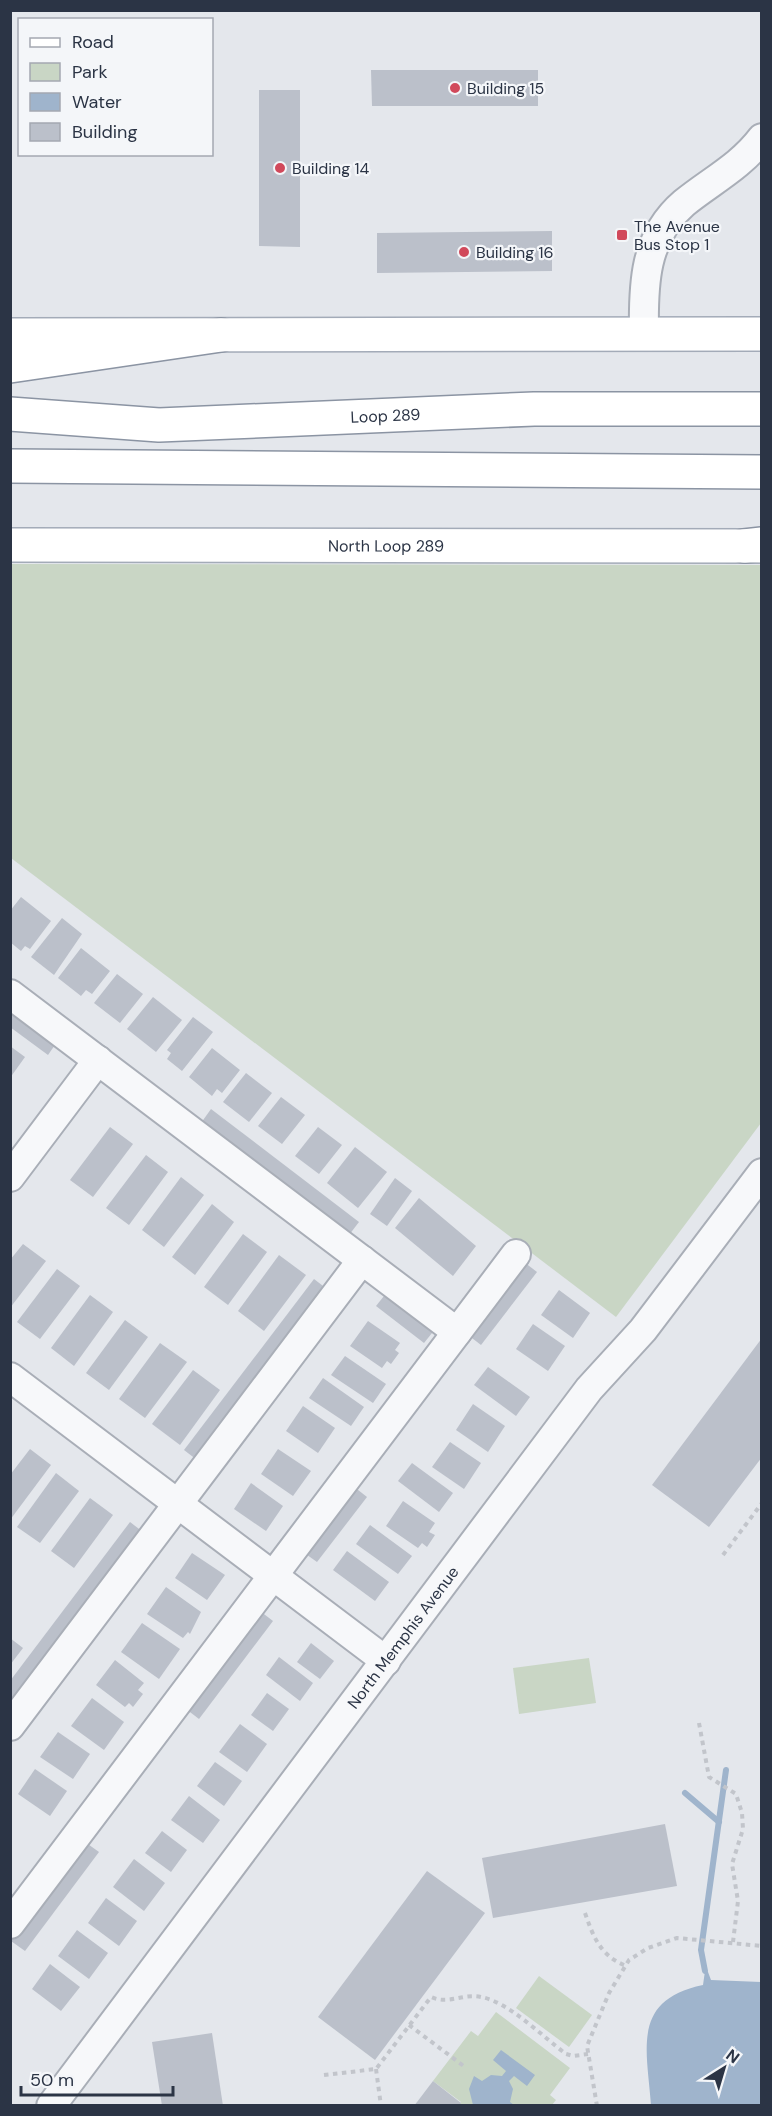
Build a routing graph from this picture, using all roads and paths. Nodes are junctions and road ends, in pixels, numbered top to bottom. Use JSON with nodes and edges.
{"nodes":[{"id":1,"x":762,"y":138,"type":"edge"},
{"id":2,"x":644,"y":334,"type":"junction"},
{"id":3,"x":762,"y":334,"type":"edge"},
{"id":4,"x":10,"y":335,"type":"edge"},
{"id":5,"x":221,"y":335,"type":"junction"},
{"id":6,"x":10,"y":366,"type":"edge"},
{"id":7,"x":762,"y":409,"type":"edge"},
{"id":8,"x":10,"y":414,"type":"edge"},
{"id":9,"x":10,"y":466,"type":"edge"},
{"id":10,"x":762,"y":472,"type":"edge"},
{"id":11,"x":10,"y":545,"type":"edge"},
{"id":12,"x":756,"y":545,"type":"edge"},
{"id":13,"x":10,"y":994,"type":"edge"},
{"id":14,"x":98,"y":1060,"type":"junction"},
{"id":15,"x":762,"y":1173,"type":"edge"},
{"id":16,"x":10,"y":1177,"type":"edge"},
{"id":17,"x":516,"y":1254,"type":"dead end"},
{"id":18,"x":362,"y":1260,"type":"junction"},
{"id":19,"x":457,"y":1332,"type":"junction"},
{"id":20,"x":10,"y":1377,"type":"edge"},
{"id":21,"x":762,"y":1503,"type":"edge"},
{"id":22,"x":178,"y":1504,"type":"junction"},
{"id":23,"x":723,"y":1555,"type":"dead end"},
{"id":24,"x":273,"y":1575,"type":"junction"},
{"id":25,"x":386,"y":1661,"type":"junction"},
{"id":26,"x":699,"y":1723,"type":"dead end"},
{"id":27,"x":10,"y":1726,"type":"edge"},
{"id":28,"x":585,"y":1913,"type":"dead end"},
{"id":29,"x":10,"y":1924,"type":"edge"},
{"id":30,"x":733,"y":1942,"type":"junction"},
{"id":31,"x":762,"y":1946,"type":"edge"},
{"id":32,"x":624,"y":1965,"type":"junction"},
{"id":33,"x":409,"y":2025,"type":"junction"},
{"id":34,"x":588,"y":2054,"type":"junction"},
{"id":35,"x":465,"y":2067,"type":"dead end"},
{"id":36,"x":376,"y":2069,"type":"junction"},
{"id":37,"x":324,"y":2075,"type":"dead end"},
{"id":38,"x":51,"y":2106,"type":"edge"},
{"id":39,"x":381,"y":2106,"type":"edge"},
{"id":40,"x":597,"y":2106,"type":"edge"}],
"edges":[{"from":1,"to":2,"type":"street"},
{"from":2,"to":3,"type":"main road"},
{"from":2,"to":5,"type":"main road"},
{"from":4,"to":5,"type":"main road"},
{"from":5,"to":6,"type":"main road"},
{"from":7,"to":8,"type":"main road","name":"Loop 289"},
{"from":9,"to":10,"type":"main road"},
{"from":11,"to":12,"type":"main road","name":"North Loop 289"},
{"from":13,"to":14,"type":"street"},
{"from":14,"to":16,"type":"street"},
{"from":14,"to":18,"type":"street"},
{"from":15,"to":25,"type":"street","name":"North Memphis Avenue"},
{"from":17,"to":19,"type":"street"},
{"from":18,"to":19,"type":"street"},
{"from":18,"to":22,"type":"street"},
{"from":19,"to":24,"type":"street"},
{"from":20,"to":22,"type":"street"},
{"from":21,"to":23,"type":"path"},
{"from":22,"to":24,"type":"street"},
{"from":22,"to":27,"type":"street"},
{"from":24,"to":25,"type":"street"},
{"from":24,"to":29,"type":"street"},
{"from":25,"to":38,"type":"street","name":"North Memphis Avenue"},
{"from":26,"to":30,"type":"path"},
{"from":28,"to":32,"type":"path"},
{"from":30,"to":31,"type":"path"},
{"from":30,"to":32,"type":"path"},
{"from":32,"to":34,"type":"path"},
{"from":33,"to":34,"type":"path"},
{"from":33,"to":35,"type":"path"},
{"from":33,"to":36,"type":"path"},
{"from":34,"to":40,"type":"path"},
{"from":36,"to":37,"type":"path"},
{"from":36,"to":39,"type":"path"}]}
